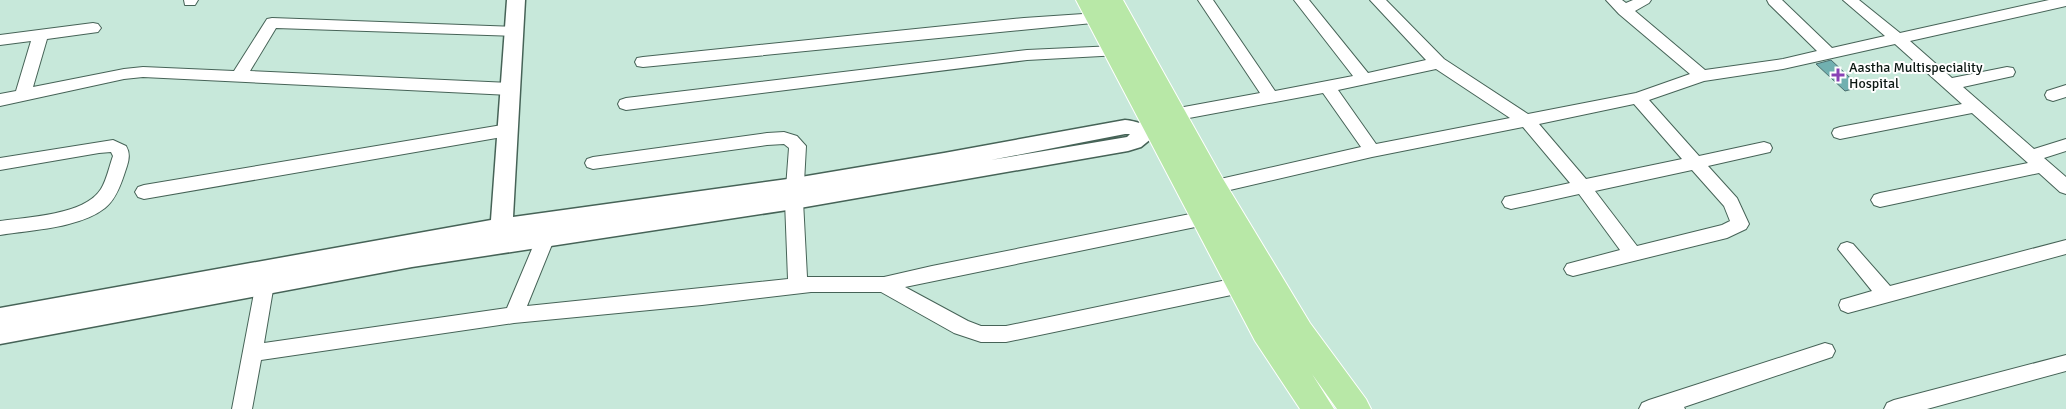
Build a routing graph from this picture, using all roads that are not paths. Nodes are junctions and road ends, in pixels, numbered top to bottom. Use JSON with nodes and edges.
{"nodes":[{"id":1,"x":516,"y":0,"type":"edge"},
{"id":2,"x":1205,"y":0,"type":"edge"},
{"id":3,"x":1301,"y":0,"type":"edge"},
{"id":4,"x":1376,"y":0,"type":"edge"},
{"id":5,"x":1644,"y":0,"type":"edge"},
{"id":6,"x":1850,"y":0,"type":"edge"},
{"id":7,"x":1774,"y":1,"type":"edge"},
{"id":8,"x":2066,"y":1,"type":"edge"},
{"id":9,"x":1618,"y":5,"type":"edge"},
{"id":10,"x":1099,"y":6,"type":"edge"},
{"id":11,"x":93,"y":28,"type":"dead end"},
{"id":12,"x":515,"y":30,"type":"junction"},
{"id":13,"x":42,"y":34,"type":"junction"},
{"id":14,"x":1897,"y":38,"type":"junction"},
{"id":15,"x":0,"y":40,"type":"edge"},
{"id":16,"x":1115,"y":50,"type":"junction"},
{"id":17,"x":1828,"y":53,"type":"junction"},
{"id":18,"x":642,"y":62,"type":"dead end"},
{"id":19,"x":1438,"y":63,"type":"junction"},
{"id":20,"x":2007,"y":72,"type":"dead end"},
{"id":21,"x":240,"y":76,"type":"junction"},
{"id":22,"x":1702,"y":76,"type":"junction"},
{"id":23,"x":1363,"y":78,"type":"junction"},
{"id":24,"x":1950,"y":84,"type":"junction"},
{"id":25,"x":1327,"y":87,"type":"junction"},
{"id":26,"x":511,"y":89,"type":"junction"},
{"id":27,"x":23,"y":96,"type":"junction"},
{"id":28,"x":1270,"y":96,"type":"junction"},
{"id":29,"x":1638,"y":98,"type":"junction"},
{"id":30,"x":0,"y":100,"type":"edge"},
{"id":31,"x":626,"y":104,"type":"dead end"},
{"id":32,"x":1976,"y":107,"type":"junction"},
{"id":33,"x":1527,"y":121,"type":"junction"},
{"id":34,"x":1164,"y":125,"type":"junction"},
{"id":35,"x":508,"y":130,"type":"junction"},
{"id":36,"x":1840,"y":133,"type":"dead end"},
{"id":37,"x":2066,"y":145,"type":"edge"},
{"id":38,"x":1764,"y":148,"type":"dead end"},
{"id":39,"x":1372,"y":151,"type":"junction"},
{"id":40,"x":2037,"y":161,"type":"junction"},
{"id":41,"x":593,"y":163,"type":"dead end"},
{"id":42,"x":1694,"y":163,"type":"junction"},
{"id":43,"x":0,"y":164,"type":"edge"},
{"id":44,"x":1582,"y":186,"type":"junction"},
{"id":45,"x":2066,"y":187,"type":"edge"},
{"id":46,"x":1202,"y":189,"type":"junction"},
{"id":47,"x":144,"y":192,"type":"dead end"},
{"id":48,"x":794,"y":194,"type":"junction"},
{"id":49,"x":1880,"y":200,"type":"dead end"},
{"id":50,"x":1511,"y":202,"type":"dead end"},
{"id":51,"x":1205,"y":218,"type":"junction"},
{"id":52,"x":0,"y":228,"type":"edge"},
{"id":53,"x":501,"y":235,"type":"junction"},
{"id":54,"x":546,"y":237,"type":"junction"},
{"id":55,"x":2066,"y":247,"type":"edge"},
{"id":56,"x":1847,"y":249,"type":"dead end"},
{"id":57,"x":1633,"y":254,"type":"junction"},
{"id":58,"x":1573,"y":269,"type":"dead end"},
{"id":59,"x":267,"y":276,"type":"junction"},
{"id":60,"x":884,"y":285,"type":"junction"},
{"id":61,"x":1241,"y":285,"type":"junction"},
{"id":62,"x":798,"y":286,"type":"junction"},
{"id":63,"x":1886,"y":294,"type":"junction"},
{"id":64,"x":1848,"y":304,"type":"dead end"},
{"id":65,"x":514,"y":315,"type":"junction"},
{"id":66,"x":0,"y":318,"type":"edge"},
{"id":67,"x":0,"y":334,"type":"edge"},
{"id":68,"x":1825,"y":351,"type":"dead end"},
{"id":69,"x":252,"y":353,"type":"junction"},
{"id":70,"x":2066,"y":362,"type":"edge"},
{"id":71,"x":1673,"y":406,"type":"edge"},
{"id":72,"x":242,"y":409,"type":"edge"},
{"id":73,"x":1318,"y":409,"type":"edge"},
{"id":74,"x":1355,"y":409,"type":"edge"},
{"id":75,"x":1649,"y":409,"type":"edge"},
{"id":76,"x":1894,"y":409,"type":"edge"}],
"edges":[{"from":1,"to":12,"type":"street"},
{"from":2,"to":28,"type":"street"},
{"from":3,"to":23,"type":"street"},
{"from":4,"to":19,"type":"street"},
{"from":5,"to":9,"type":"street"},
{"from":6,"to":14,"type":"street"},
{"from":7,"to":17,"type":"street"},
{"from":8,"to":14,"type":"street"},
{"from":9,"to":22,"type":"street"},
{"from":10,"to":16,"type":"main road"},
{"from":10,"to":18,"type":"street"},
{"from":10,"to":34,"type":"main road"},
{"from":11,"to":13,"type":"street"},
{"from":12,"to":21,"type":"street"},
{"from":12,"to":26,"type":"street"},
{"from":13,"to":15,"type":"street"},
{"from":13,"to":27,"type":"street"},
{"from":14,"to":17,"type":"street"},
{"from":14,"to":24,"type":"street"},
{"from":16,"to":31,"type":"street"},
{"from":16,"to":34,"type":"main road"},
{"from":17,"to":22,"type":"street"},
{"from":19,"to":23,"type":"street"},
{"from":19,"to":33,"type":"street"},
{"from":20,"to":24,"type":"street"},
{"from":21,"to":26,"type":"street"},
{"from":21,"to":27,"type":"street"},
{"from":22,"to":29,"type":"street"},
{"from":23,"to":25,"type":"street"},
{"from":24,"to":32,"type":"street"},
{"from":25,"to":28,"type":"street"},
{"from":25,"to":39,"type":"street"},
{"from":26,"to":35,"type":"street"},
{"from":27,"to":30,"type":"street"},
{"from":28,"to":34,"type":"street"},
{"from":29,"to":33,"type":"street"},
{"from":29,"to":42,"type":"street"},
{"from":32,"to":36,"type":"street"},
{"from":32,"to":40,"type":"street"},
{"from":33,"to":39,"type":"street"},
{"from":33,"to":44,"type":"street"},
{"from":34,"to":46,"type":"main road"},
{"from":34,"to":48,"type":"street"},
{"from":35,"to":47,"type":"street"},
{"from":35,"to":53,"type":"street"},
{"from":37,"to":40,"type":"street"},
{"from":38,"to":42,"type":"street"},
{"from":39,"to":46,"type":"street"},
{"from":40,"to":45,"type":"street"},
{"from":40,"to":49,"type":"street"},
{"from":41,"to":48,"type":"street"},
{"from":42,"to":44,"type":"street"},
{"from":42,"to":57,"type":"street"},
{"from":43,"to":52,"type":"street"},
{"from":44,"to":50,"type":"street"},
{"from":44,"to":57,"type":"street"},
{"from":46,"to":51,"type":"main road"},
{"from":46,"to":74,"type":"main road"},
{"from":48,"to":53,"type":"street"},
{"from":48,"to":54,"type":"street"},
{"from":48,"to":62,"type":"street"},
{"from":51,"to":60,"type":"street"},
{"from":51,"to":61,"type":"main road"},
{"from":53,"to":54,"type":"street"},
{"from":53,"to":59,"type":"street"},
{"from":54,"to":65,"type":"street"},
{"from":55,"to":63,"type":"street"},
{"from":56,"to":63,"type":"street"},
{"from":57,"to":58,"type":"street"},
{"from":59,"to":66,"type":"street"},
{"from":59,"to":67,"type":"street"},
{"from":59,"to":69,"type":"street"},
{"from":60,"to":61,"type":"street"},
{"from":60,"to":62,"type":"street"},
{"from":61,"to":73,"type":"main road"},
{"from":62,"to":65,"type":"street"},
{"from":63,"to":64,"type":"street"},
{"from":65,"to":69,"type":"street"},
{"from":68,"to":71,"type":"street"},
{"from":69,"to":72,"type":"street"},
{"from":70,"to":76,"type":"street"},
{"from":71,"to":75,"type":"street"}]}
